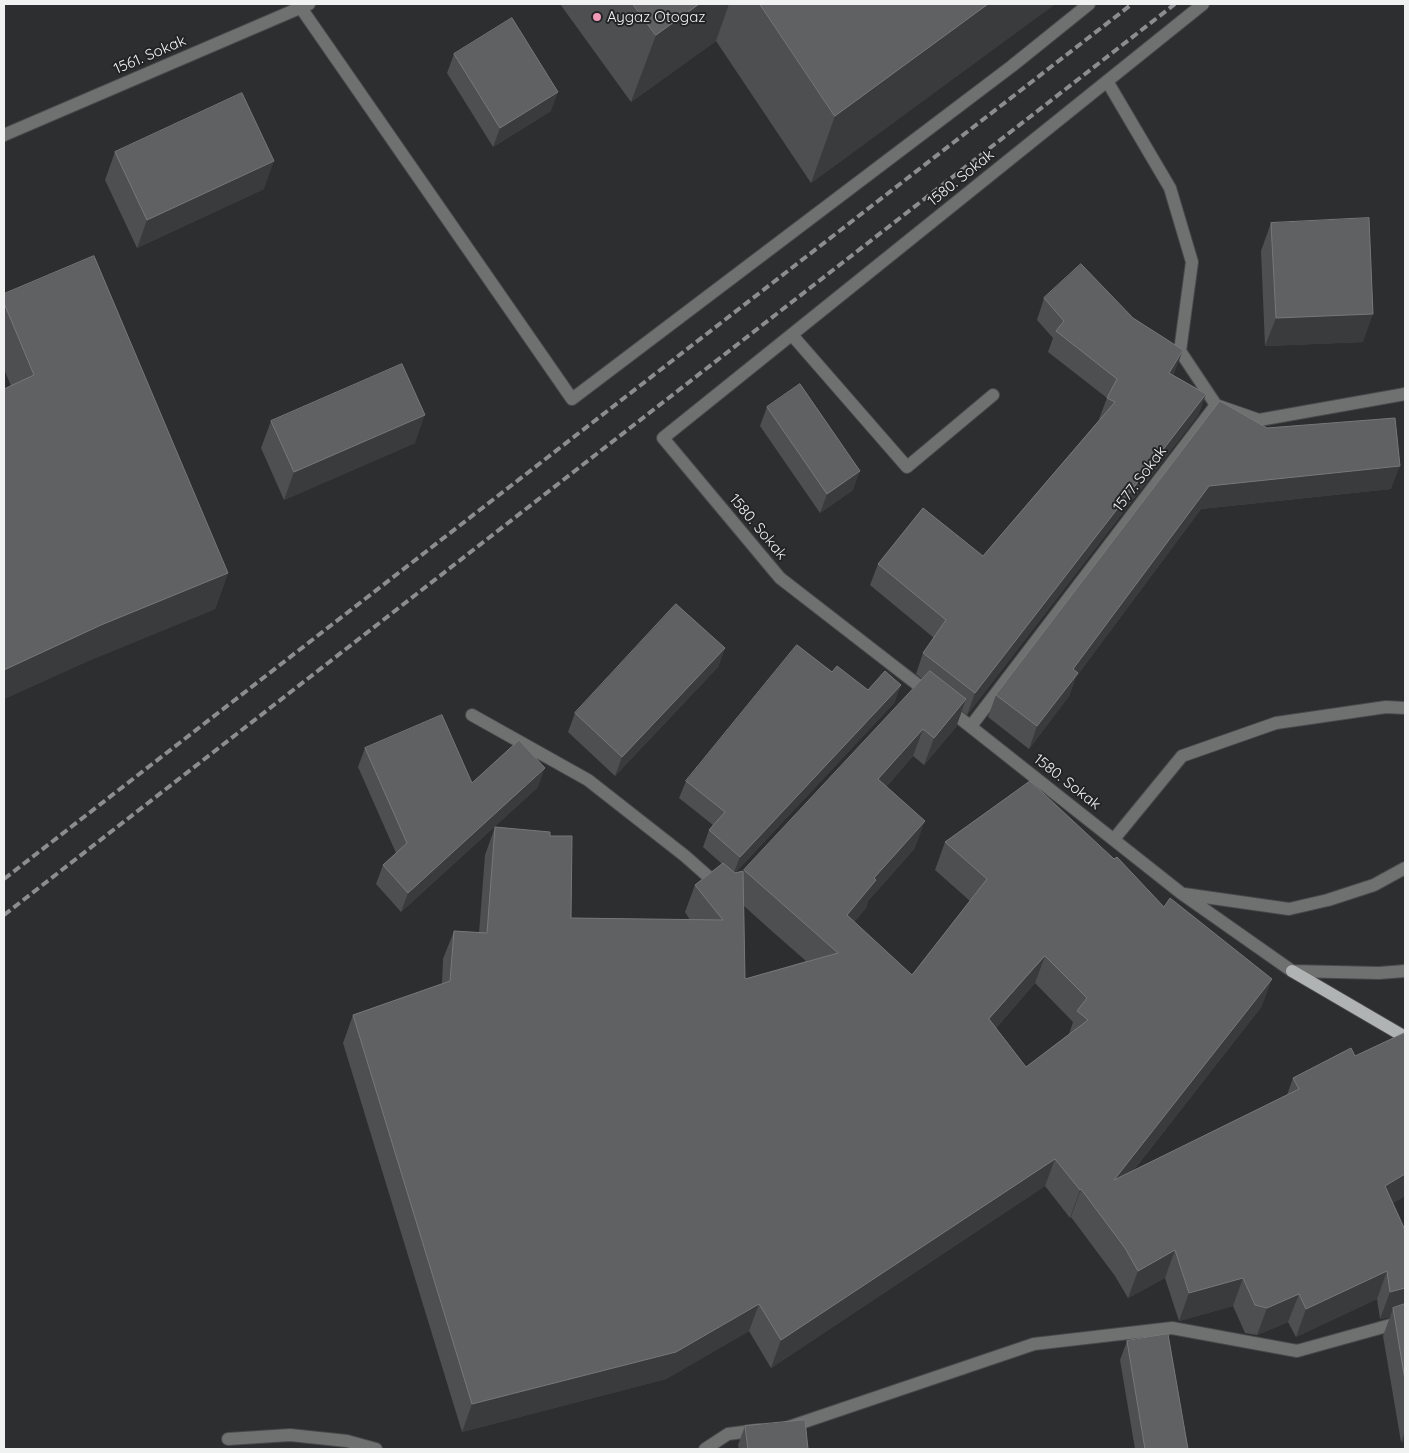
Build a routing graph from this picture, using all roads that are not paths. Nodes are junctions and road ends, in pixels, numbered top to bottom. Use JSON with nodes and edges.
{"nodes":[{"id":1,"x":1088,"y":4,"type":"edge"},
{"id":2,"x":1203,"y":4,"type":"edge"},
{"id":3,"x":305,"y":6,"type":"edge"},
{"id":4,"x":1107,"y":81,"type":"junction"},
{"id":5,"x":4,"y":135,"type":"edge"},
{"id":6,"x":792,"y":335,"type":"junction"},
{"id":7,"x":1405,"y":394,"type":"edge"},
{"id":8,"x":993,"y":395,"type":"dead end"},
{"id":9,"x":1216,"y":405,"type":"junction"},
{"id":10,"x":1405,"y":708,"type":"edge"},
{"id":11,"x":472,"y":715,"type":"dead end"},
{"id":12,"x":972,"y":726,"type":"junction"},
{"id":13,"x":1114,"y":839,"type":"junction"},
{"id":14,"x":1405,"y":868,"type":"edge"},
{"id":15,"x":734,"y":886,"type":"edge"},
{"id":16,"x":1181,"y":893,"type":"junction"},
{"id":17,"x":1292,"y":971,"type":"junction"},
{"id":18,"x":1405,"y":971,"type":"edge"},
{"id":19,"x":1405,"y":1037,"type":"edge"},
{"id":20,"x":1405,"y":1321,"type":"edge"},
{"id":21,"x":228,"y":1440,"type":"dead end"},
{"id":22,"x":376,"y":1449,"type":"edge"},
{"id":23,"x":705,"y":1449,"type":"edge"}],
"edges":[{"from":1,"to":3,"type":"street"},
{"from":2,"to":4,"type":"street","name":"1580. Sokak"},
{"from":3,"to":5,"type":"street","name":"1561. Sokak"},
{"from":4,"to":6,"type":"street","name":"1580. Sokak"},
{"from":4,"to":9,"type":"street"},
{"from":6,"to":8,"type":"street"},
{"from":6,"to":12,"type":"street","name":"1580. Sokak"},
{"from":7,"to":9,"type":"street"},
{"from":9,"to":12,"type":"street","name":"1577. Sokak"},
{"from":10,"to":13,"type":"street"},
{"from":11,"to":15,"type":"street"},
{"from":12,"to":13,"type":"street","name":"1580. Sokak"},
{"from":13,"to":16,"type":"street","name":"1580. Sokak"},
{"from":14,"to":16,"type":"street"},
{"from":16,"to":17,"type":"street","name":"1580. Sokak"},
{"from":17,"to":18,"type":"street"},
{"from":17,"to":19,"type":"main road"},
{"from":20,"to":23,"type":"street"},
{"from":21,"to":22,"type":"street"}]}
